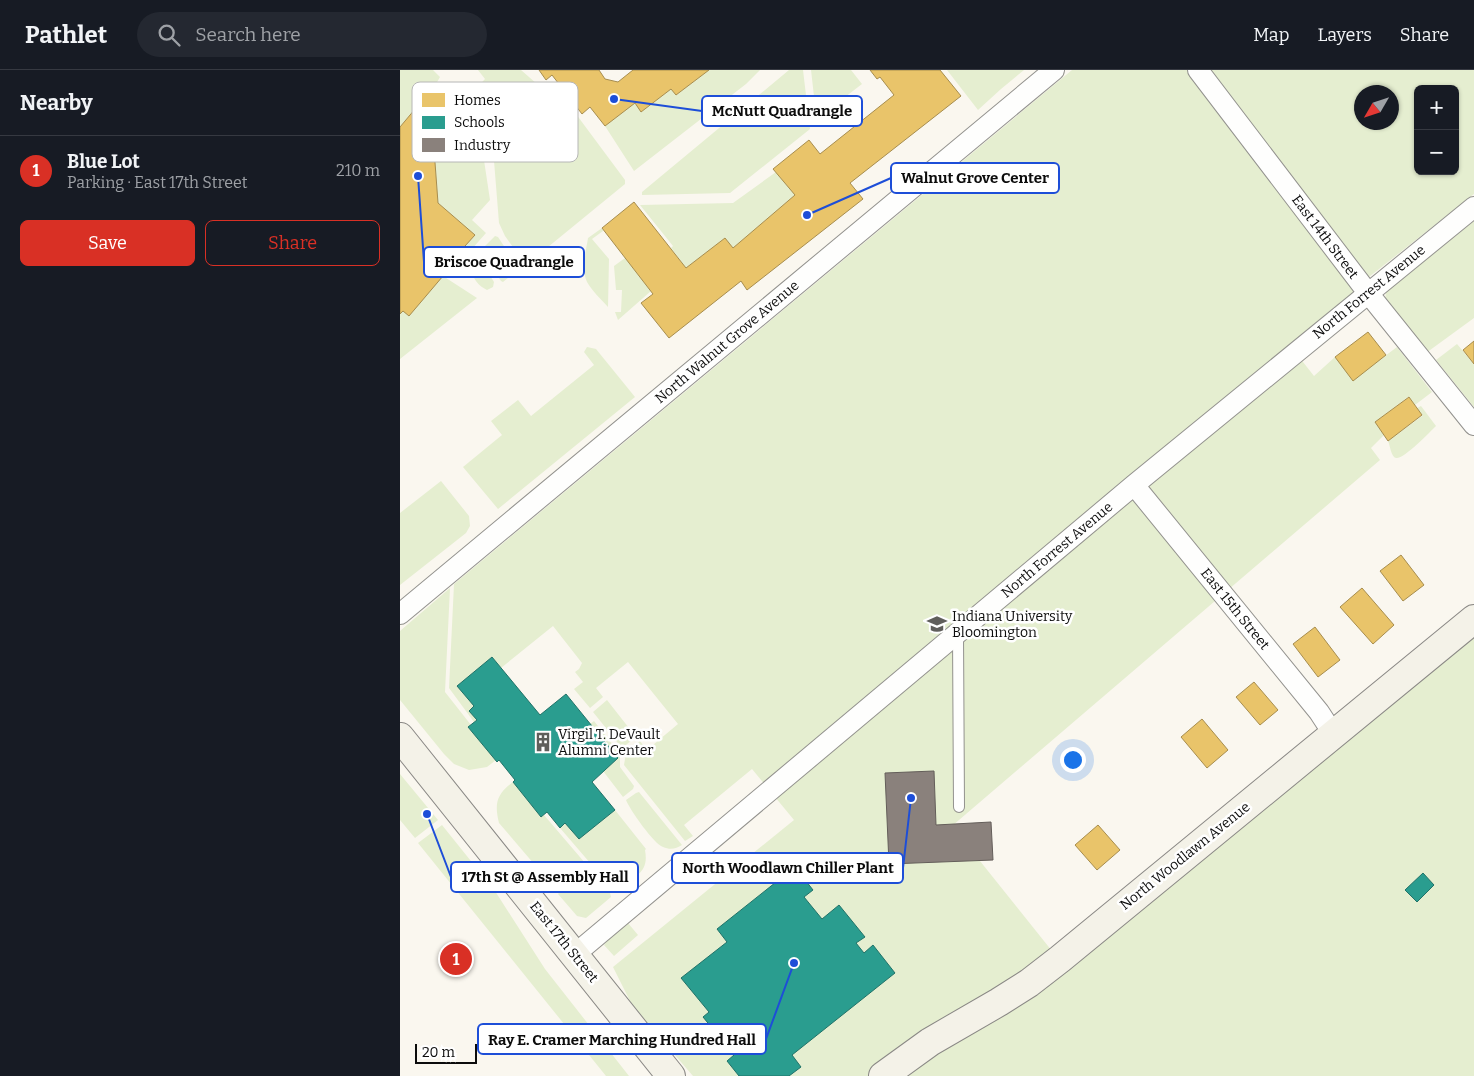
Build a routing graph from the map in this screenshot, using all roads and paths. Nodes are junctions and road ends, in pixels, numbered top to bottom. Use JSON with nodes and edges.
{"nodes":[{"id":1,"x":1054,"y":70,"type":"edge"},
{"id":2,"x":1198,"y":70,"type":"edge"},
{"id":3,"x":1474,"y":207,"type":"edge"},
{"id":4,"x":1368,"y":293,"type":"junction"},
{"id":5,"x":1474,"y":425,"type":"edge"},
{"id":6,"x":1134,"y":485,"type":"junction"},
{"id":7,"x":400,"y":614,"type":"edge"},
{"id":8,"x":1474,"y":619,"type":"edge"},
{"id":9,"x":958,"y":633,"type":"junction"},
{"id":10,"x":1334,"y":734,"type":"junction"},
{"id":11,"x":400,"y":737,"type":"edge"},
{"id":12,"x":959,"y":807,"type":"dead end"},
{"id":13,"x":574,"y":955,"type":"junction"},
{"id":14,"x":671,"y":1076,"type":"edge"},
{"id":15,"x":883,"y":1076,"type":"edge"}],
"edges":[{"from":1,"to":7,"type":"street","name":"North Walnut Grove Avenue"},
{"from":2,"to":4,"type":"street","name":"East 14th Street"},
{"from":3,"to":4,"type":"street","name":"North Forrest Avenue"},
{"from":4,"to":5,"type":"street","name":"East 14th Street"},
{"from":4,"to":6,"type":"street","name":"North Forrest Avenue"},
{"from":6,"to":9,"type":"street","name":"North Forrest Avenue"},
{"from":6,"to":10,"type":"street","name":"East 15th Street"},
{"from":8,"to":10,"type":"street","name":"North Woodlawn Avenue"},
{"from":9,"to":12,"type":"lane"},
{"from":9,"to":13,"type":"street","name":"North Forrest Avenue"},
{"from":10,"to":15,"type":"street","name":"North Woodlawn Avenue"},
{"from":11,"to":13,"type":"street","name":"East 17th Street"},
{"from":13,"to":14,"type":"street","name":"East 17th Street"}]}
